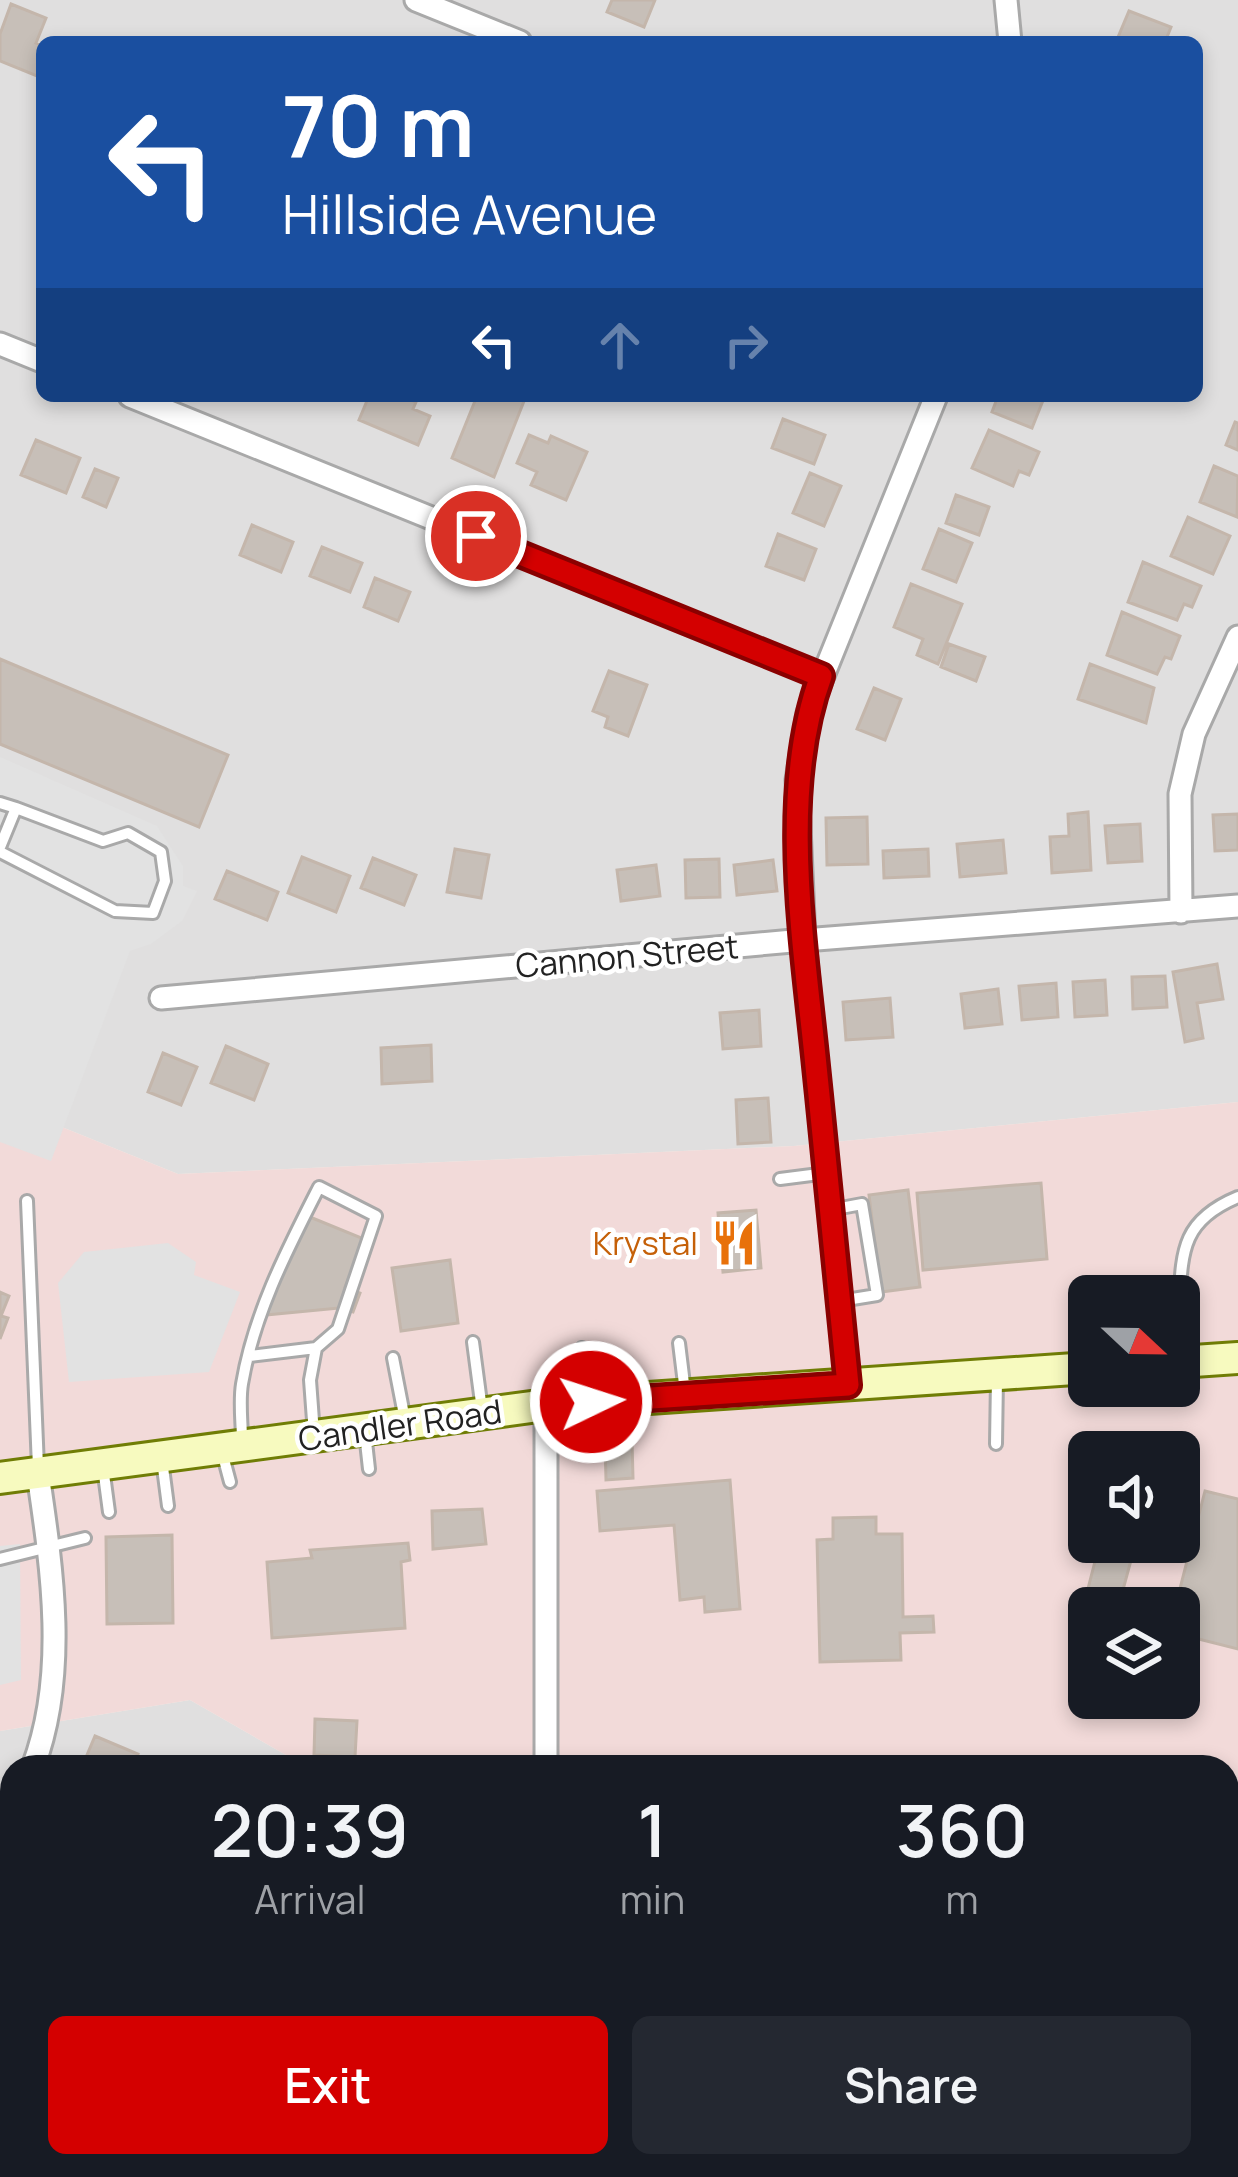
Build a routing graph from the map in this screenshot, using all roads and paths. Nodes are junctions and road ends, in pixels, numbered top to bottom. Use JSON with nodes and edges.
{"nodes":[{"id":1,"x":416,"y":0,"type":"edge"},
{"id":2,"x":1006,"y":0,"type":"edge"},
{"id":3,"x":505,"y":36,"type":"edge"},
{"id":4,"x":1009,"y":36,"type":"edge"},
{"id":5,"x":0,"y":344,"type":"edge"},
{"id":6,"x":36,"y":359,"type":"edge"},
{"id":7,"x":145,"y":402,"type":"edge"},
{"id":8,"x":934,"y":402,"type":"edge"},
{"id":9,"x":1238,"y":637,"type":"edge"},
{"id":10,"x":821,"y":676,"type":"junction"},
{"id":11,"x":0,"y":803,"type":"edge"},
{"id":12,"x":16,"y":808,"type":"junction"},
{"id":13,"x":0,"y":849,"type":"edge"},
{"id":14,"x":1238,"y":906,"type":"edge"},
{"id":15,"x":1180,"y":912,"type":"junction"},
{"id":16,"x":804,"y":940,"type":"junction"},
{"id":17,"x":161,"y":998,"type":"dead end"},
{"id":18,"x":827,"y":1173,"type":"junction"},
{"id":19,"x":780,"y":1179,"type":"dead end"},
{"id":20,"x":1238,"y":1197,"type":"edge"},
{"id":21,"x":27,"y":1201,"type":"dead end"},
{"id":22,"x":830,"y":1210,"type":"junction"},
{"id":23,"x":1183,"y":1275,"type":"edge"},
{"id":24,"x":840,"y":1301,"type":"junction"},
{"id":25,"x":472,"y":1342,"type":"dead end"},
{"id":26,"x":680,"y":1343,"type":"dead end"},
{"id":27,"x":316,"y":1348,"type":"junction"},
{"id":28,"x":582,"y":1348,"type":"dead end"},
{"id":29,"x":250,"y":1356,"type":"junction"},
{"id":30,"x":393,"y":1358,"type":"dead end"},
{"id":31,"x":1238,"y":1358,"type":"edge"},
{"id":32,"x":1200,"y":1361,"type":"edge"},
{"id":33,"x":1068,"y":1370,"type":"edge"},
{"id":34,"x":997,"y":1375,"type":"junction"},
{"id":35,"x":848,"y":1385,"type":"junction"},
{"id":36,"x":686,"y":1396,"type":"junction"},
{"id":37,"x":591,"y":1402,"type":"junction"},
{"id":38,"x":546,"y":1405,"type":"junction"},
{"id":39,"x":482,"y":1414,"type":"junction"},
{"id":40,"x":406,"y":1424,"type":"junction"},
{"id":41,"x":364,"y":1430,"type":"junction"},
{"id":42,"x":314,"y":1436,"type":"junction"},
{"id":43,"x":996,"y":1444,"type":"dead end"},
{"id":44,"x":232,"y":1448,"type":"junction"},
{"id":45,"x":162,"y":1457,"type":"junction"},
{"id":46,"x":102,"y":1465,"type":"junction"},
{"id":47,"x":369,"y":1469,"type":"dead end"},
{"id":48,"x":38,"y":1474,"type":"junction"},
{"id":49,"x":0,"y":1478,"type":"edge"},
{"id":50,"x":230,"y":1482,"type":"dead end"},
{"id":51,"x":168,"y":1507,"type":"dead end"},
{"id":52,"x":109,"y":1512,"type":"dead end"},
{"id":53,"x":85,"y":1538,"type":"dead end"},
{"id":54,"x":49,"y":1549,"type":"junction"},
{"id":55,"x":0,"y":1558,"type":"edge"},
{"id":56,"x":37,"y":1755,"type":"edge"},
{"id":57,"x":546,"y":1755,"type":"edge"}],
"edges":[{"from":1,"to":3,"type":"street"},
{"from":2,"to":4,"type":"street"},
{"from":5,"to":6,"type":"street"},
{"from":7,"to":10,"type":"street"},
{"from":8,"to":10,"type":"street"},
{"from":9,"to":15,"type":"street"},
{"from":10,"to":16,"type":"street"},
{"from":11,"to":12,"type":"lane"},
{"from":12,"to":13,"type":"lane"},
{"from":12,"to":13,"type":"lane"},
{"from":14,"to":15,"type":"street","name":"Cannon Street"},
{"from":15,"to":16,"type":"street","name":"Cannon Street"},
{"from":16,"to":17,"type":"street","name":"Cannon Street"},
{"from":16,"to":18,"type":"street"},
{"from":18,"to":19,"type":"lane"},
{"from":18,"to":22,"type":"street"},
{"from":20,"to":23,"type":"lane"},
{"from":21,"to":48,"type":"lane"},
{"from":22,"to":24,"type":"street"},
{"from":22,"to":24,"type":"lane"},
{"from":24,"to":35,"type":"street"},
{"from":25,"to":39,"type":"lane"},
{"from":26,"to":36,"type":"lane"},
{"from":27,"to":29,"type":"lane"},
{"from":27,"to":29,"type":"lane"},
{"from":27,"to":42,"type":"lane"},
{"from":28,"to":37,"type":"lane"},
{"from":29,"to":44,"type":"lane"},
{"from":30,"to":40,"type":"lane"},
{"from":31,"to":32,"type":"main road"},
{"from":33,"to":34,"type":"main road","name":"Candler Road"},
{"from":34,"to":35,"type":"main road","name":"Candler Road"},
{"from":34,"to":43,"type":"lane"},
{"from":35,"to":36,"type":"main road","name":"Candler Road"},
{"from":36,"to":37,"type":"main road","name":"Candler Road"},
{"from":37,"to":38,"type":"main road","name":"Candler Road"},
{"from":38,"to":39,"type":"main road","name":"Candler Road"},
{"from":38,"to":57,"type":"street"},
{"from":39,"to":40,"type":"main road","name":"Candler Road"},
{"from":40,"to":41,"type":"main road","name":"Candler Road"},
{"from":41,"to":42,"type":"main road","name":"Candler Road"},
{"from":41,"to":47,"type":"lane"},
{"from":42,"to":44,"type":"main road","name":"Candler Road"},
{"from":44,"to":45,"type":"main road","name":"Candler Road"},
{"from":44,"to":50,"type":"lane"},
{"from":45,"to":46,"type":"main road","name":"Candler Road"},
{"from":45,"to":51,"type":"lane"},
{"from":46,"to":48,"type":"main road","name":"Candler Road"},
{"from":46,"to":52,"type":"lane"},
{"from":48,"to":49,"type":"main road","name":"Candler Road"},
{"from":48,"to":54,"type":"street"},
{"from":53,"to":54,"type":"lane"},
{"from":54,"to":55,"type":"lane"},
{"from":54,"to":56,"type":"street"}]}
